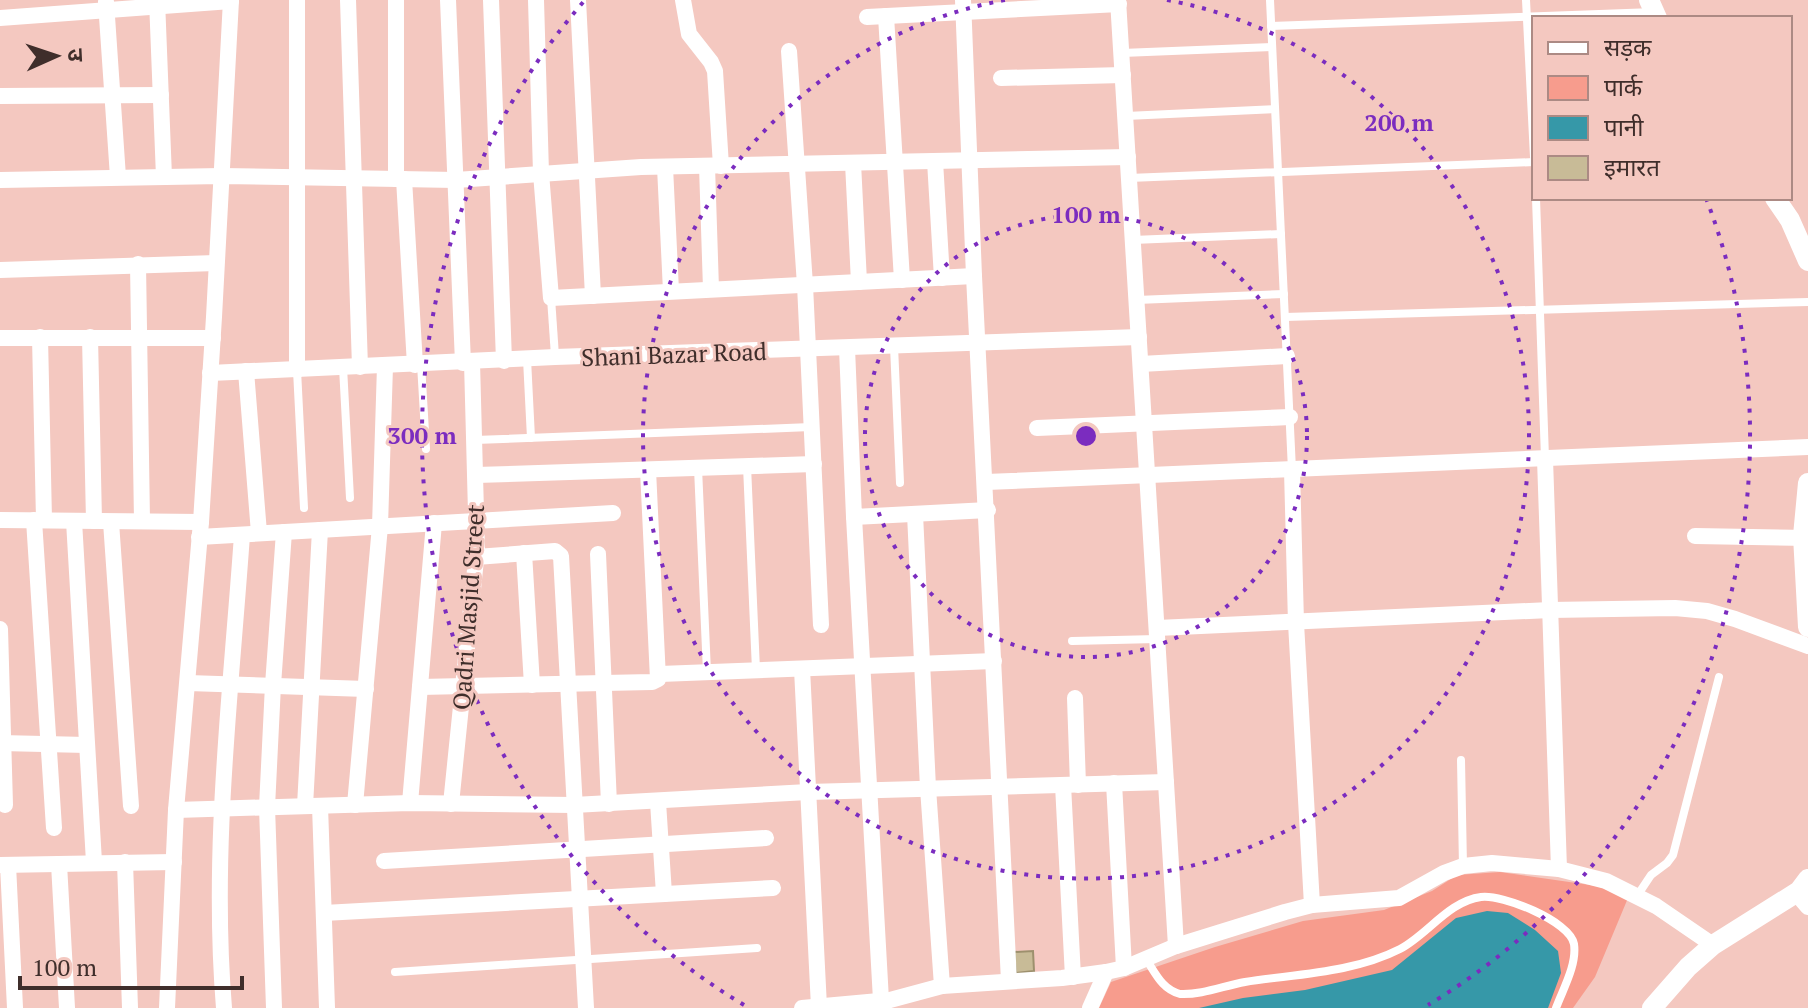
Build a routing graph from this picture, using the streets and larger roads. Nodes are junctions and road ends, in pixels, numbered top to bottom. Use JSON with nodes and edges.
{"nodes":[{"id":1,"x":297,"y":0,"type":"edge"},
{"id":2,"x":348,"y":0,"type":"edge"},
{"id":3,"x":396,"y":0,"type":"edge"},
{"id":4,"x":448,"y":0,"type":"edge"},
{"id":5,"x":491,"y":0,"type":"edge"},
{"id":6,"x":536,"y":0,"type":"edge"},
{"id":7,"x":578,"y":0,"type":"edge"},
{"id":8,"x":683,"y":0,"type":"edge"},
{"id":9,"x":231,"y":1,"type":"edge"},
{"id":10,"x":1119,"y":2,"type":"edge"},
{"id":11,"x":158,"y":3,"type":"edge"},
{"id":12,"x":106,"y":5,"type":"edge"},
{"id":13,"x":963,"y":6,"type":"edge"},
{"id":14,"x":886,"y":16,"type":"junction"},
{"id":15,"x":867,"y":17,"type":"dead end"},
{"id":16,"x":0,"y":18,"type":"edge"},
{"id":17,"x":789,"y":51,"type":"dead end"},
{"id":18,"x":1123,"y":75,"type":"junction"},
{"id":19,"x":1001,"y":78,"type":"dead end"},
{"id":20,"x":113,"y":95,"type":"junction"},
{"id":21,"x":161,"y":95,"type":"junction"},
{"id":22,"x":0,"y":96,"type":"edge"},
{"id":23,"x":1128,"y":157,"type":"junction"},
{"id":24,"x":969,"y":160,"type":"junction"},
{"id":25,"x":935,"y":161,"type":"junction"},
{"id":26,"x":895,"y":162,"type":"junction"},
{"id":27,"x":853,"y":163,"type":"junction"},
{"id":28,"x":795,"y":164,"type":"junction"},
{"id":29,"x":714,"y":166,"type":"junction"},
{"id":30,"x":665,"y":167,"type":"junction"},
{"id":31,"x":585,"y":170,"type":"junction"},
{"id":32,"x":541,"y":173,"type":"junction"},
{"id":33,"x":221,"y":176,"type":"junction"},
{"id":34,"x":499,"y":176,"type":"junction"},
{"id":35,"x":118,"y":177,"type":"junction"},
{"id":36,"x":164,"y":177,"type":"junction"},
{"id":37,"x":297,"y":177,"type":"junction"},
{"id":38,"x":353,"y":179,"type":"junction"},
{"id":39,"x":400,"y":179,"type":"junction"},
{"id":40,"x":0,"y":180,"type":"edge"},
{"id":41,"x":456,"y":180,"type":"junction"},
{"id":42,"x":1776,"y":200,"type":"edge"},
{"id":43,"x":1808,"y":261,"type":"edge"},
{"id":44,"x":216,"y":263,"type":"junction"},
{"id":45,"x":138,"y":264,"type":"junction"},
{"id":46,"x":0,"y":270,"type":"edge"},
{"id":47,"x":974,"y":276,"type":"junction"},
{"id":48,"x":942,"y":278,"type":"junction"},
{"id":49,"x":902,"y":280,"type":"junction"},
{"id":50,"x":859,"y":282,"type":"junction"},
{"id":51,"x":805,"y":285,"type":"junction"},
{"id":52,"x":711,"y":289,"type":"junction"},
{"id":53,"x":671,"y":291,"type":"junction"},
{"id":54,"x":593,"y":296,"type":"junction"},
{"id":55,"x":138,"y":336,"type":"junction"},
{"id":56,"x":40,"y":337,"type":"junction"},
{"id":57,"x":90,"y":337,"type":"junction"},
{"id":58,"x":1139,"y":337,"type":"junction"},
{"id":59,"x":0,"y":338,"type":"edge"},
{"id":60,"x":213,"y":338,"type":"junction"},
{"id":61,"x":978,"y":342,"type":"junction"},
{"id":62,"x":847,"y":348,"type":"junction"},
{"id":63,"x":809,"y":349,"type":"junction"},
{"id":64,"x":1287,"y":356,"type":"road end"},
{"id":65,"x":504,"y":361,"type":"junction"},
{"id":66,"x":468,"y":362,"type":"junction"},
{"id":67,"x":418,"y":364,"type":"junction"},
{"id":68,"x":1141,"y":364,"type":"junction"},
{"id":69,"x":385,"y":366,"type":"junction"},
{"id":70,"x":352,"y":367,"type":"junction"},
{"id":71,"x":297,"y":370,"type":"junction"},
{"id":72,"x":246,"y":371,"type":"junction"},
{"id":73,"x":210,"y":373,"type":"junction"},
{"id":74,"x":1290,"y":417,"type":"road end"},
{"id":75,"x":1144,"y":424,"type":"junction"},
{"id":76,"x":1037,"y":428,"type":"dead end"},
{"id":77,"x":1808,"y":447,"type":"edge"},
{"id":78,"x":1545,"y":459,"type":"junction"},
{"id":79,"x":814,"y":464,"type":"junction"},
{"id":80,"x":648,"y":470,"type":"junction"},
{"id":81,"x":1292,"y":470,"type":"junction"},
{"id":82,"x":476,"y":475,"type":"junction"},
{"id":83,"x":1148,"y":476,"type":"junction"},
{"id":84,"x":986,"y":482,"type":"junction"},
{"id":85,"x":1808,"y":483,"type":"edge"},
{"id":86,"x":988,"y":510,"type":"junction"},
{"id":87,"x":613,"y":513,"type":"dead end"},
{"id":88,"x":915,"y":514,"type":"junction"},
{"id":89,"x":854,"y":517,"type":"junction"},
{"id":90,"x":0,"y":520,"type":"edge"},
{"id":91,"x":39,"y":520,"type":"junction"},
{"id":92,"x":478,"y":520,"type":"junction"},
{"id":93,"x":74,"y":521,"type":"junction"},
{"id":94,"x":94,"y":521,"type":"junction"},
{"id":95,"x":142,"y":521,"type":"junction"},
{"id":96,"x":111,"y":522,"type":"junction"},
{"id":97,"x":434,"y":523,"type":"junction"},
{"id":98,"x":380,"y":526,"type":"junction"},
{"id":99,"x":200,"y":529,"type":"junction"},
{"id":100,"x":320,"y":530,"type":"junction"},
{"id":101,"x":284,"y":532,"type":"junction"},
{"id":102,"x":250,"y":534,"type":"junction"},
{"id":103,"x":1695,"y":536,"type":"dead end"},
{"id":104,"x":1805,"y":537,"type":"edge"},
{"id":105,"x":524,"y":553,"type":"junction"},
{"id":106,"x":598,"y":554,"type":"dead end"},
{"id":107,"x":476,"y":557,"type":"junction"},
{"id":108,"x":1550,"y":610,"type":"junction"},
{"id":109,"x":1296,"y":623,"type":"junction"},
{"id":110,"x":821,"y":625,"type":"dead end"},
{"id":111,"x":1808,"y":627,"type":"edge"},
{"id":112,"x":0,"y":629,"type":"edge"},
{"id":113,"x":1157,"y":634,"type":"junction"},
{"id":114,"x":1808,"y":646,"type":"edge"},
{"id":115,"x":994,"y":661,"type":"junction"},
{"id":116,"x":923,"y":663,"type":"junction"},
{"id":117,"x":863,"y":666,"type":"junction"},
{"id":118,"x":802,"y":669,"type":"junction"},
{"id":119,"x":660,"y":674,"type":"junction"},
{"id":120,"x":188,"y":683,"type":"junction"},
{"id":121,"x":231,"y":684,"type":"junction"},
{"id":122,"x":604,"y":684,"type":"junction"},
{"id":123,"x":273,"y":685,"type":"junction"},
{"id":124,"x":532,"y":685,"type":"junction"},
{"id":125,"x":568,"y":685,"type":"junction"},
{"id":126,"x":313,"y":686,"type":"junction"},
{"id":127,"x":464,"y":686,"type":"junction"},
{"id":128,"x":420,"y":687,"type":"junction"},
{"id":129,"x":366,"y":689,"type":"junction"},
{"id":130,"x":1075,"y":698,"type":"dead end"},
{"id":131,"x":2,"y":744,"type":"edge"},
{"id":132,"x":49,"y":745,"type":"junction"},
{"id":133,"x":87,"y":745,"type":"junction"},
{"id":134,"x":1166,"y":782,"type":"junction"},
{"id":135,"x":1114,"y":783,"type":"junction"},
{"id":136,"x":1000,"y":785,"type":"junction"},
{"id":137,"x":1070,"y":785,"type":"junction"},
{"id":138,"x":928,"y":788,"type":"junction"},
{"id":139,"x":870,"y":790,"type":"junction"},
{"id":140,"x":808,"y":792,"type":"junction"},
{"id":141,"x":658,"y":802,"type":"junction"},
{"id":142,"x":410,"y":803,"type":"junction"},
{"id":143,"x":451,"y":804,"type":"junction"},
{"id":144,"x":609,"y":804,"type":"junction"},
{"id":145,"x":5,"y":805,"type":"dead end"},
{"id":146,"x":355,"y":805,"type":"junction"},
{"id":147,"x":574,"y":805,"type":"junction"},
{"id":148,"x":131,"y":806,"type":"dead end"},
{"id":149,"x":313,"y":806,"type":"junction"},
{"id":150,"x":267,"y":807,"type":"junction"},
{"id":151,"x":221,"y":809,"type":"junction"},
{"id":152,"x":176,"y":810,"type":"junction"},
{"id":153,"x":54,"y":828,"type":"dead end"},
{"id":154,"x":766,"y":838,"type":"dead end"},
{"id":155,"x":661,"y":845,"type":"junction"},
{"id":156,"x":577,"y":849,"type":"junction"},
{"id":157,"x":384,"y":861,"type":"dead end"},
{"id":158,"x":94,"y":862,"type":"junction"},
{"id":159,"x":125,"y":862,"type":"junction"},
{"id":160,"x":174,"y":862,"type":"junction"},
{"id":161,"x":59,"y":864,"type":"junction"},
{"id":162,"x":4,"y":865,"type":"edge"},
{"id":163,"x":1559,"y":869,"type":"junction"},
{"id":164,"x":773,"y":888,"type":"dead end"},
{"id":165,"x":1804,"y":893,"type":"edge"},
{"id":166,"x":664,"y":894,"type":"junction"},
{"id":167,"x":580,"y":900,"type":"junction"},
{"id":168,"x":1312,"y":905,"type":"junction"},
{"id":169,"x":324,"y":913,"type":"junction"},
{"id":170,"x":1713,"y":945,"type":"junction"},
{"id":171,"x":1176,"y":946,"type":"junction"},
{"id":172,"x":1124,"y":968,"type":"junction"},
{"id":173,"x":1106,"y":972,"type":"junction"},
{"id":174,"x":1073,"y":977,"type":"junction"},
{"id":175,"x":1009,"y":981,"type":"junction"},
{"id":176,"x":942,"y":986,"type":"junction"},
{"id":177,"x":881,"y":1000,"type":"junction"},
{"id":178,"x":827,"y":1007,"type":"edge"},
{"id":179,"x":15,"y":1008,"type":"edge"},
{"id":180,"x":67,"y":1008,"type":"edge"},
{"id":181,"x":130,"y":1008,"type":"edge"},
{"id":182,"x":167,"y":1008,"type":"edge"},
{"id":183,"x":224,"y":1008,"type":"edge"},
{"id":184,"x":274,"y":1008,"type":"edge"},
{"id":185,"x":327,"y":1008,"type":"edge"},
{"id":186,"x":586,"y":1008,"type":"edge"},
{"id":187,"x":802,"y":1008,"type":"edge"},
{"id":188,"x":1090,"y":1008,"type":"edge"},
{"id":189,"x":1652,"y":1008,"type":"edge"}],
"edges":[{"from":1,"to":37,"type":"street"},
{"from":2,"to":38,"type":"street"},
{"from":3,"to":39,"type":"street"},
{"from":4,"to":41,"type":"street","name":"Qadri Masjid Street"},
{"from":5,"to":34,"type":"street"},
{"from":6,"to":32,"type":"street"},
{"from":7,"to":31,"type":"street"},
{"from":8,"to":29,"type":"street"},
{"from":9,"to":11,"type":"street"},
{"from":9,"to":33,"type":"street"},
{"from":10,"to":13,"type":"street"},
{"from":10,"to":18,"type":"street"},
{"from":11,"to":12,"type":"street"},
{"from":11,"to":21,"type":"street"},
{"from":12,"to":16,"type":"street"},
{"from":12,"to":20,"type":"street"},
{"from":13,"to":14,"type":"street"},
{"from":13,"to":24,"type":"street"},
{"from":14,"to":15,"type":"street"},
{"from":14,"to":26,"type":"street"},
{"from":17,"to":28,"type":"street"},
{"from":18,"to":19,"type":"street"},
{"from":18,"to":23,"type":"street"},
{"from":20,"to":21,"type":"street"},
{"from":20,"to":22,"type":"street"},
{"from":20,"to":35,"type":"street"},
{"from":21,"to":36,"type":"street"},
{"from":23,"to":24,"type":"street"},
{"from":23,"to":58,"type":"street"},
{"from":24,"to":25,"type":"street"},
{"from":24,"to":47,"type":"street"},
{"from":25,"to":26,"type":"street"},
{"from":25,"to":48,"type":"street"},
{"from":26,"to":27,"type":"street"},
{"from":26,"to":49,"type":"street"},
{"from":27,"to":28,"type":"street"},
{"from":27,"to":50,"type":"street"},
{"from":28,"to":29,"type":"street"},
{"from":28,"to":51,"type":"street"},
{"from":29,"to":30,"type":"street"},
{"from":29,"to":52,"type":"street"},
{"from":30,"to":31,"type":"street"},
{"from":30,"to":53,"type":"street"},
{"from":31,"to":32,"type":"street"},
{"from":31,"to":54,"type":"street"},
{"from":32,"to":34,"type":"street"},
{"from":32,"to":54,"type":"street"},
{"from":33,"to":36,"type":"street"},
{"from":33,"to":37,"type":"street"},
{"from":33,"to":44,"type":"street"},
{"from":34,"to":41,"type":"street"},
{"from":34,"to":65,"type":"street"},
{"from":35,"to":36,"type":"street"},
{"from":35,"to":40,"type":"street"},
{"from":37,"to":38,"type":"street"},
{"from":37,"to":71,"type":"street"},
{"from":38,"to":39,"type":"street"},
{"from":38,"to":70,"type":"street"},
{"from":39,"to":41,"type":"street"},
{"from":39,"to":67,"type":"street"},
{"from":41,"to":66,"type":"street","name":"Qadri Masjid Street"},
{"from":42,"to":43,"type":"street"},
{"from":44,"to":45,"type":"street"},
{"from":44,"to":60,"type":"street"},
{"from":45,"to":46,"type":"street"},
{"from":45,"to":55,"type":"street"},
{"from":47,"to":48,"type":"street"},
{"from":47,"to":61,"type":"street"},
{"from":48,"to":49,"type":"street"},
{"from":49,"to":50,"type":"street"},
{"from":50,"to":51,"type":"street"},
{"from":51,"to":52,"type":"street"},
{"from":51,"to":63,"type":"street"},
{"from":52,"to":53,"type":"street"},
{"from":53,"to":54,"type":"street"},
{"from":55,"to":57,"type":"street"},
{"from":55,"to":60,"type":"street"},
{"from":55,"to":95,"type":"street"},
{"from":56,"to":57,"type":"street"},
{"from":56,"to":59,"type":"street"},
{"from":56,"to":91,"type":"street"},
{"from":57,"to":94,"type":"street"},
{"from":58,"to":61,"type":"street","name":"Shani Bazar Road"},
{"from":58,"to":68,"type":"street"},
{"from":60,"to":73,"type":"street"},
{"from":61,"to":62,"type":"street","name":"Shani Bazar Road"},
{"from":61,"to":84,"type":"street"},
{"from":62,"to":63,"type":"street","name":"Shani Bazar Road"},
{"from":62,"to":89,"type":"street"},
{"from":63,"to":65,"type":"street","name":"Shani Bazar Road"},
{"from":63,"to":79,"type":"street"},
{"from":64,"to":68,"type":"street"},
{"from":65,"to":66,"type":"street","name":"Shani Bazar Road"},
{"from":66,"to":67,"type":"street","name":"Shani Bazar Road"},
{"from":66,"to":82,"type":"street","name":"Qadri Masjid Street"},
{"from":67,"to":69,"type":"street","name":"Shani Bazar Road"},
{"from":68,"to":75,"type":"street"},
{"from":69,"to":70,"type":"street","name":"Shani Bazar Road"},
{"from":69,"to":98,"type":"street"},
{"from":70,"to":71,"type":"street","name":"Shani Bazar Road"},
{"from":71,"to":72,"type":"street","name":"Shani Bazar Road"},
{"from":72,"to":73,"type":"street","name":"Shani Bazar Road"},
{"from":72,"to":102,"type":"street"},
{"from":73,"to":99,"type":"street"},
{"from":74,"to":75,"type":"street"},
{"from":75,"to":76,"type":"street"},
{"from":75,"to":83,"type":"street"},
{"from":77,"to":78,"type":"street"},
{"from":78,"to":81,"type":"street"},
{"from":78,"to":108,"type":"street"},
{"from":79,"to":80,"type":"street"},
{"from":79,"to":110,"type":"street"},
{"from":80,"to":82,"type":"street"},
{"from":80,"to":119,"type":"street"},
{"from":81,"to":83,"type":"street"},
{"from":81,"to":109,"type":"street"},
{"from":82,"to":92,"type":"street","name":"Qadri Masjid Street"},
{"from":83,"to":84,"type":"street"},
{"from":83,"to":113,"type":"street"},
{"from":84,"to":86,"type":"street"},
{"from":85,"to":104,"type":"street"},
{"from":86,"to":88,"type":"street"},
{"from":86,"to":115,"type":"street"},
{"from":87,"to":92,"type":"street"},
{"from":88,"to":89,"type":"street"},
{"from":88,"to":116,"type":"street"},
{"from":89,"to":117,"type":"street"},
{"from":90,"to":91,"type":"street"},
{"from":91,"to":93,"type":"street"},
{"from":91,"to":132,"type":"street"},
{"from":92,"to":97,"type":"street"},
{"from":92,"to":107,"type":"street","name":"Qadri Masjid Street"},
{"from":93,"to":94,"type":"street"},
{"from":93,"to":133,"type":"street"},
{"from":94,"to":96,"type":"street"},
{"from":95,"to":96,"type":"street"},
{"from":95,"to":99,"type":"street"},
{"from":96,"to":148,"type":"street"},
{"from":97,"to":98,"type":"street"},
{"from":97,"to":128,"type":"street"},
{"from":98,"to":100,"type":"street"},
{"from":98,"to":129,"type":"street"},
{"from":99,"to":102,"type":"street"},
{"from":99,"to":120,"type":"street"},
{"from":100,"to":101,"type":"street"},
{"from":100,"to":126,"type":"street"},
{"from":101,"to":102,"type":"street"},
{"from":101,"to":123,"type":"street"},
{"from":102,"to":121,"type":"street"},
{"from":103,"to":104,"type":"street"},
{"from":104,"to":111,"type":"street"},
{"from":105,"to":107,"type":"street"},
{"from":105,"to":124,"type":"street"},
{"from":105,"to":125,"type":"street"},
{"from":106,"to":122,"type":"street"},
{"from":107,"to":127,"type":"street","name":"Qadri Masjid Street"},
{"from":108,"to":109,"type":"street"},
{"from":108,"to":114,"type":"street"},
{"from":108,"to":163,"type":"street"},
{"from":109,"to":113,"type":"street"},
{"from":109,"to":168,"type":"street"},
{"from":112,"to":131,"type":"street"},
{"from":113,"to":134,"type":"street"},
{"from":115,"to":116,"type":"street"},
{"from":115,"to":136,"type":"street"},
{"from":116,"to":117,"type":"street"},
{"from":116,"to":138,"type":"street"},
{"from":117,"to":118,"type":"street"},
{"from":117,"to":139,"type":"street"},
{"from":118,"to":119,"type":"street"},
{"from":118,"to":140,"type":"street"},
{"from":119,"to":122,"type":"street"},
{"from":120,"to":121,"type":"street"},
{"from":120,"to":152,"type":"street"},
{"from":121,"to":123,"type":"street"},
{"from":121,"to":151,"type":"street"},
{"from":122,"to":125,"type":"street"},
{"from":122,"to":144,"type":"street"},
{"from":123,"to":126,"type":"street"},
{"from":123,"to":150,"type":"street"},
{"from":124,"to":125,"type":"street"},
{"from":124,"to":127,"type":"street"},
{"from":125,"to":147,"type":"street"},
{"from":126,"to":129,"type":"street"},
{"from":126,"to":149,"type":"street"},
{"from":127,"to":128,"type":"street"},
{"from":127,"to":143,"type":"street","name":"Qadri Masjid Street"},
{"from":128,"to":142,"type":"street"},
{"from":129,"to":146,"type":"street"},
{"from":130,"to":137,"type":"street"},
{"from":131,"to":132,"type":"street"},
{"from":131,"to":145,"type":"street"},
{"from":132,"to":133,"type":"street"},
{"from":132,"to":153,"type":"street"},
{"from":133,"to":158,"type":"street"},
{"from":134,"to":135,"type":"street"},
{"from":134,"to":171,"type":"street"},
{"from":135,"to":137,"type":"street"},
{"from":135,"to":172,"type":"street"},
{"from":136,"to":137,"type":"street"},
{"from":136,"to":138,"type":"street"},
{"from":136,"to":175,"type":"street"},
{"from":137,"to":174,"type":"street"},
{"from":138,"to":139,"type":"street"},
{"from":138,"to":176,"type":"street"},
{"from":139,"to":140,"type":"street"},
{"from":139,"to":177,"type":"street"},
{"from":140,"to":141,"type":"street"},
{"from":140,"to":178,"type":"street"},
{"from":141,"to":144,"type":"street"},
{"from":141,"to":155,"type":"street"},
{"from":142,"to":143,"type":"street"},
{"from":142,"to":146,"type":"street"},
{"from":143,"to":147,"type":"street"},
{"from":144,"to":147,"type":"street"},
{"from":146,"to":149,"type":"street"},
{"from":147,"to":156,"type":"street"},
{"from":149,"to":150,"type":"street"},
{"from":149,"to":169,"type":"street"},
{"from":150,"to":151,"type":"street"},
{"from":150,"to":184,"type":"street"},
{"from":151,"to":152,"type":"street"},
{"from":151,"to":183,"type":"street"},
{"from":152,"to":160,"type":"street"},
{"from":154,"to":155,"type":"street"},
{"from":155,"to":156,"type":"street"},
{"from":155,"to":166,"type":"street"},
{"from":156,"to":157,"type":"street"},
{"from":156,"to":167,"type":"street"},
{"from":158,"to":159,"type":"street"},
{"from":158,"to":161,"type":"street"},
{"from":159,"to":160,"type":"street"},
{"from":159,"to":181,"type":"street"},
{"from":160,"to":182,"type":"street"},
{"from":161,"to":162,"type":"street"},
{"from":161,"to":180,"type":"street"},
{"from":162,"to":179,"type":"street"},
{"from":163,"to":168,"type":"street"},
{"from":163,"to":170,"type":"street"},
{"from":164,"to":166,"type":"street"},
{"from":165,"to":170,"type":"street"},
{"from":166,"to":167,"type":"street"},
{"from":167,"to":169,"type":"street"},
{"from":167,"to":186,"type":"street"},
{"from":168,"to":171,"type":"street"},
{"from":169,"to":185,"type":"street"},
{"from":170,"to":189,"type":"street"},
{"from":171,"to":172,"type":"street"},
{"from":172,"to":173,"type":"street"},
{"from":173,"to":174,"type":"street"},
{"from":173,"to":188,"type":"street"},
{"from":174,"to":175,"type":"street"},
{"from":175,"to":176,"type":"street"},
{"from":176,"to":177,"type":"street"},
{"from":177,"to":178,"type":"street"},
{"from":178,"to":187,"type":"street"}]}
